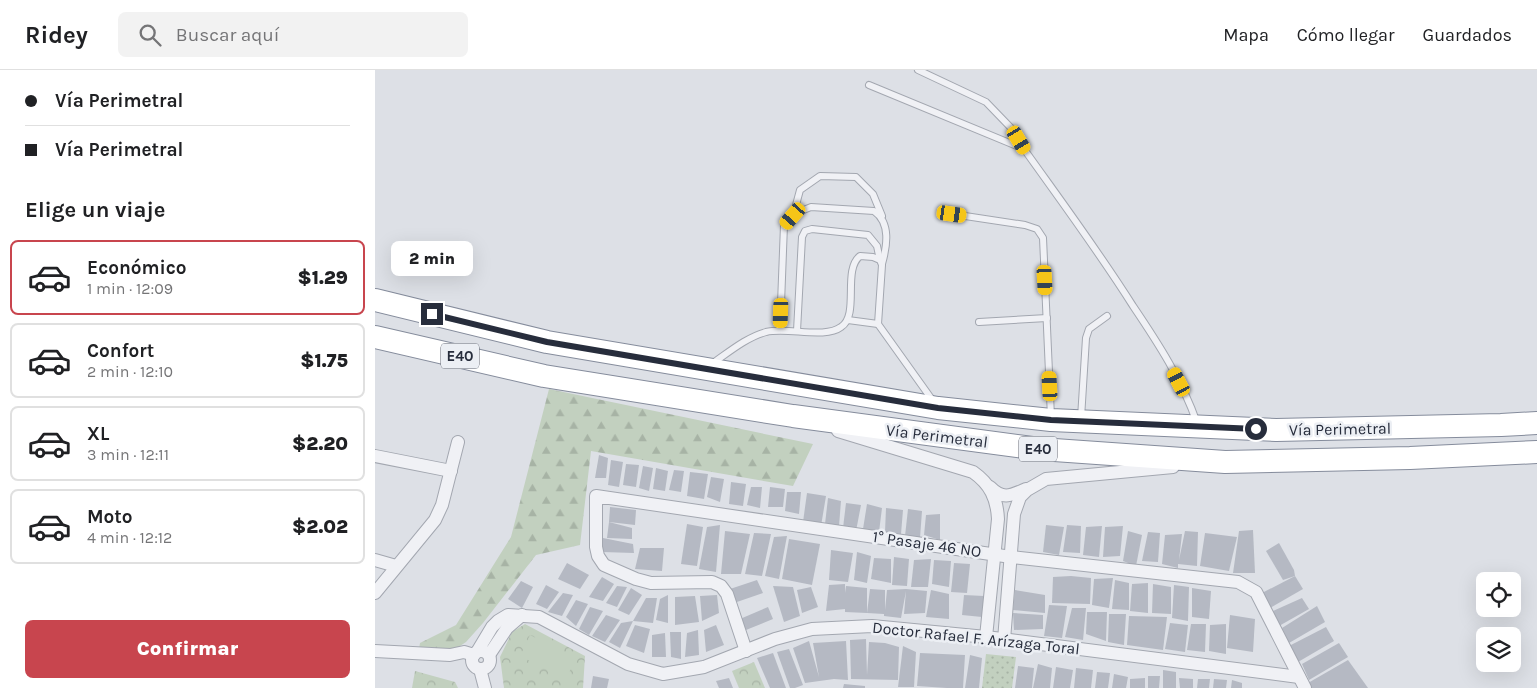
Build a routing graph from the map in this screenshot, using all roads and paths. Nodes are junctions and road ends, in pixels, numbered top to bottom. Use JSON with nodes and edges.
{"nodes":[{"id":1,"x":918,"y":70,"type":"edge"},
{"id":2,"x":869,"y":85,"type":"dead end"},
{"id":3,"x":1024,"y":149,"type":"junction"},
{"id":4,"x":952,"y":214,"type":"dead end"},
{"id":5,"x":793,"y":216,"type":"junction"},
{"id":6,"x":882,"y":217,"type":"junction"},
{"id":7,"x":881,"y":262,"type":"junction"},
{"id":8,"x":375,"y":300,"type":"edge"},
{"id":9,"x":1107,"y":316,"type":"dead end"},
{"id":10,"x":1047,"y":318,"type":"junction"},
{"id":11,"x":848,"y":320,"type":"junction"},
{"id":12,"x":979,"y":322,"type":"dead end"},
{"id":13,"x":878,"y":324,"type":"junction"},
{"id":14,"x":780,"y":330,"type":"junction"},
{"id":15,"x":797,"y":331,"type":"junction"},
{"id":16,"x":375,"y":337,"type":"edge"},
{"id":17,"x":705,"y":368,"type":"junction"},
{"id":18,"x":938,"y":408,"type":"junction"},
{"id":19,"x":793,"y":416,"type":"junction"},
{"id":20,"x":1051,"y":420,"type":"junction"},
{"id":21,"x":1081,"y":422,"type":"junction"},
{"id":22,"x":1537,"y":422,"type":"edge"},
{"id":23,"x":1198,"y":426,"type":"junction"},
{"id":24,"x":459,"y":442,"type":"dead end"},
{"id":25,"x":1537,"y":452,"type":"edge"},
{"id":26,"x":375,"y":456,"type":"edge"},
{"id":27,"x":1225,"y":462,"type":"junction"},
{"id":28,"x":451,"y":472,"type":"junction"},
{"id":29,"x":986,"y":484,"type":"junction"},
{"id":30,"x":1034,"y":485,"type":"junction"},
{"id":31,"x":994,"y":554,"type":"junction"},
{"id":32,"x":1011,"y":557,"type":"junction"},
{"id":33,"x":375,"y":560,"type":"edge"},
{"id":34,"x":396,"y":566,"type":"junction"},
{"id":35,"x":375,"y":593,"type":"edge"},
{"id":36,"x":986,"y":637,"type":"junction"},
{"id":37,"x":1004,"y":640,"type":"junction"},
{"id":38,"x":375,"y":651,"type":"edge"},
{"id":39,"x":746,"y":651,"type":"junction"},
{"id":40,"x":479,"y":659,"type":"junction"},
{"id":41,"x":1302,"y":682,"type":"edge"},
{"id":42,"x":485,"y":688,"type":"edge"}],
"edges":[{"from":1,"to":3,"type":"lane"},
{"from":2,"to":3,"type":"lane"},
{"from":3,"to":23,"type":"lane"},
{"from":4,"to":10,"type":"lane"},
{"from":5,"to":6,"type":"lane"},
{"from":5,"to":6,"type":"lane"},
{"from":5,"to":14,"type":"lane"},
{"from":6,"to":7,"type":"lane"},
{"from":7,"to":11,"type":"lane"},
{"from":7,"to":13,"type":"lane"},
{"from":7,"to":15,"type":"lane"},
{"from":8,"to":17,"type":"highway","name":"Vía Perimetral","number":"E40"},
{"from":9,"to":21,"type":"lane"},
{"from":10,"to":12,"type":"lane"},
{"from":10,"to":20,"type":"lane"},
{"from":11,"to":13,"type":"lane"},
{"from":11,"to":15,"type":"lane"},
{"from":13,"to":18,"type":"lane"},
{"from":14,"to":15,"type":"lane"},
{"from":14,"to":17,"type":"lane"},
{"from":16,"to":19,"type":"highway","name":"Vía Perimetral","number":"E40"},
{"from":17,"to":18,"type":"highway","name":"Vía Perimetral","number":"E40"},
{"from":18,"to":20,"type":"highway","name":"Vía Perimetral","number":"E40"},
{"from":19,"to":27,"type":"highway","name":"Vía Perimetral","number":"E40"},
{"from":19,"to":29,"type":"street"},
{"from":20,"to":21,"type":"highway","name":"Vía Perimetral","number":"E40"},
{"from":21,"to":23,"type":"highway","name":"Vía Perimetral","number":"E40"},
{"from":22,"to":23,"type":"highway","name":"Vía Perimetral","number":"E40"},
{"from":24,"to":28,"type":"street"},
{"from":25,"to":27,"type":"highway","name":"Vía Perimetral","number":"E40"},
{"from":26,"to":28,"type":"street"},
{"from":27,"to":30,"type":"street"},
{"from":28,"to":34,"type":"street"},
{"from":29,"to":30,"type":"street"},
{"from":29,"to":31,"type":"street"},
{"from":30,"to":32,"type":"street"},
{"from":31,"to":32,"type":"street","name":"1° Pasaje 46 NO"},
{"from":31,"to":36,"type":"street"},
{"from":31,"to":39,"type":"street","name":"1° Pasaje 46 NO"},
{"from":32,"to":37,"type":"street"},
{"from":32,"to":41,"type":"street","name":"1° Pasaje 46 NO"},
{"from":33,"to":34,"type":"street"},
{"from":34,"to":35,"type":"street"},
{"from":36,"to":37,"type":"street","name":"Doctor Rafael F. Arízaga Toral"},
{"from":36,"to":39,"type":"street","name":"Doctor Rafael F. Arízaga Toral"},
{"from":37,"to":41,"type":"street","name":"Doctor Rafael F. Arízaga Toral"},
{"from":38,"to":40,"type":"street"},
{"from":39,"to":40,"type":"street","name":"Doctor Rafael F. Arízaga Toral"},
{"from":40,"to":42,"type":"street"}]}
